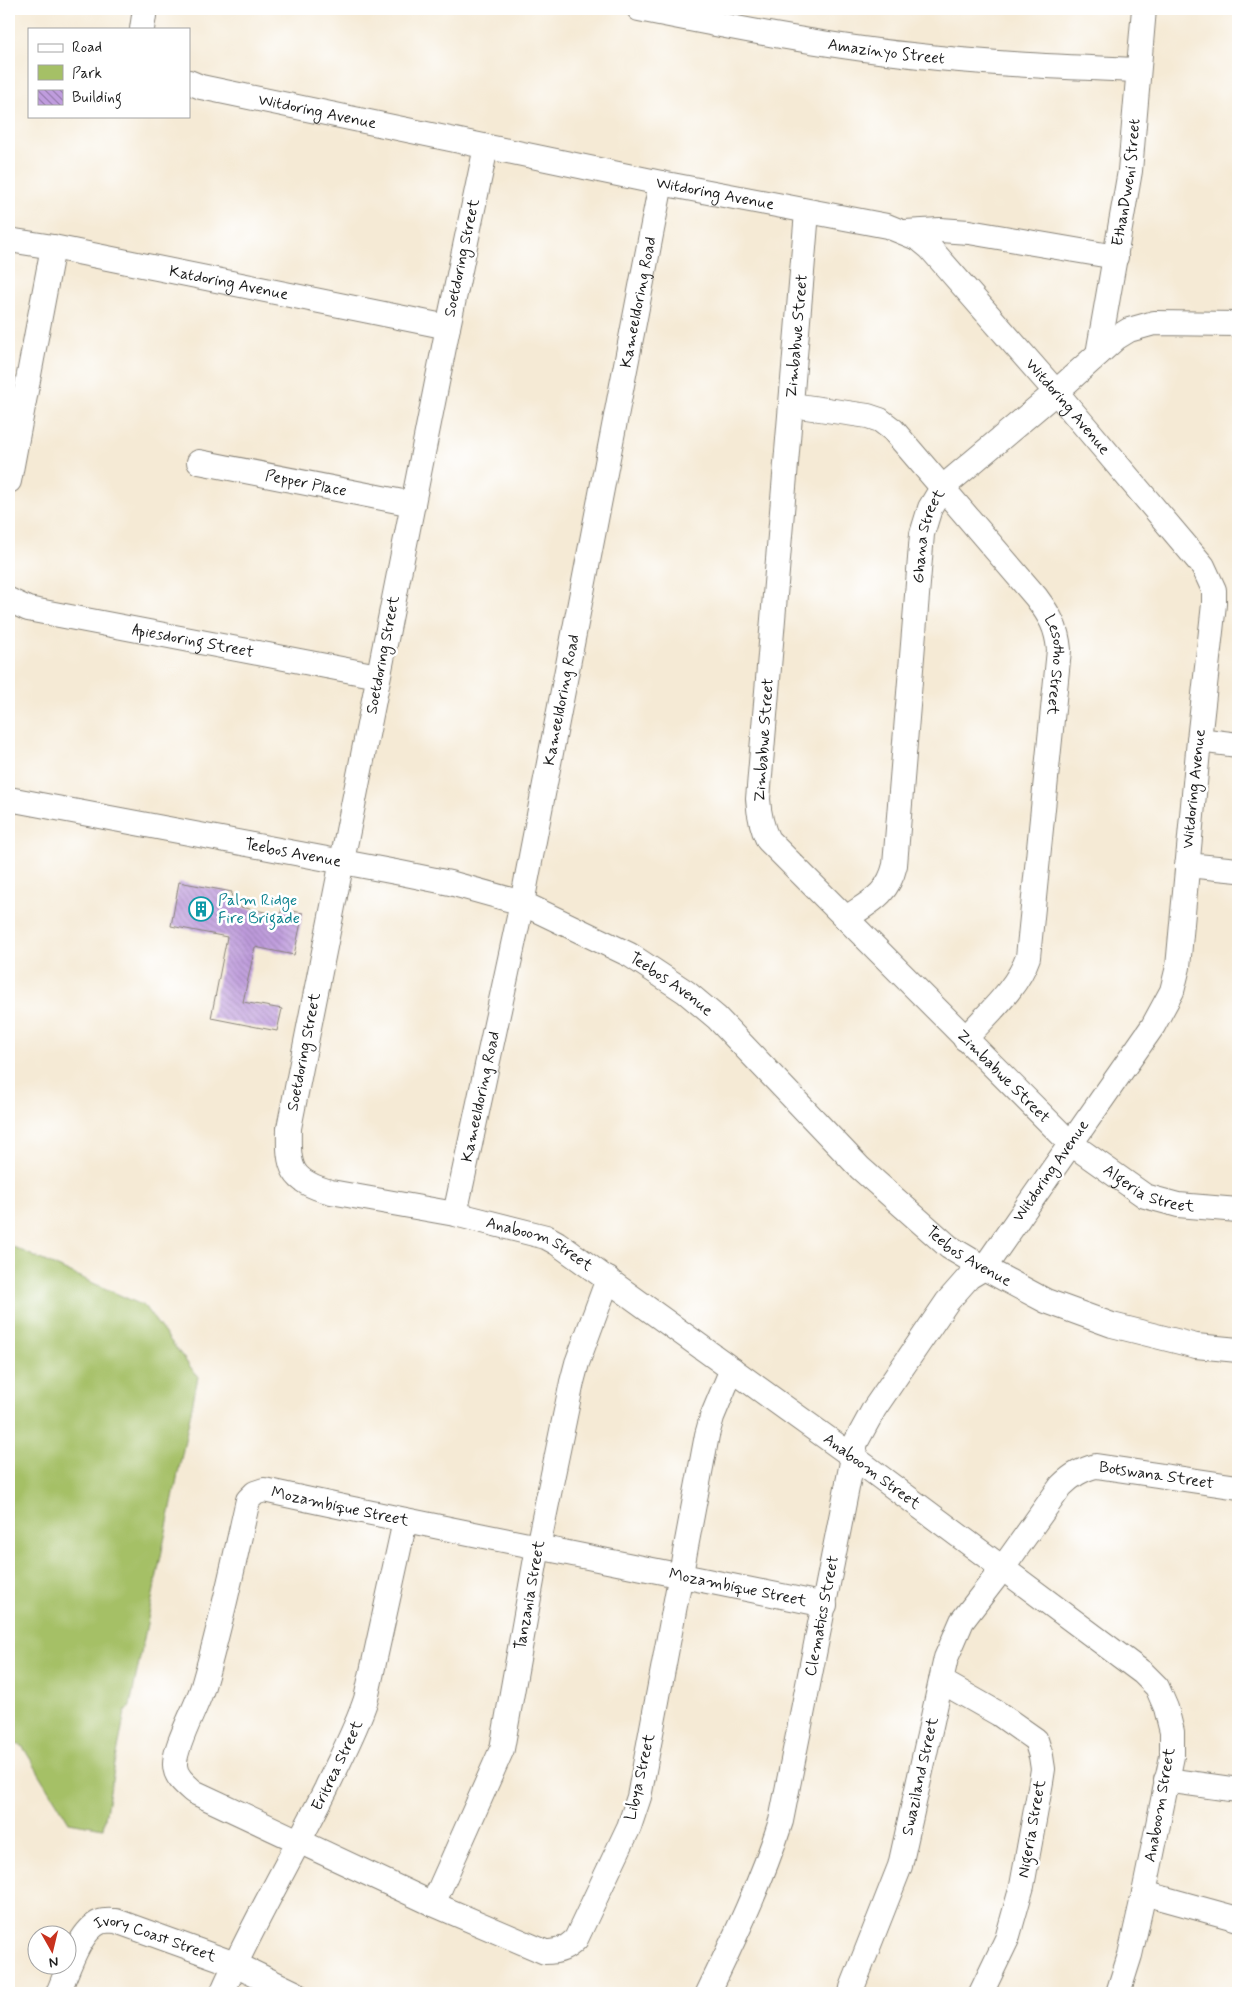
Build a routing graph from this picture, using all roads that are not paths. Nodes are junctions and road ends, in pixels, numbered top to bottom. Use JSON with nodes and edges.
{"nodes":[{"id":1,"x":145,"y":9,"type":"edge"},
{"id":2,"x":639,"y":9,"type":"edge"},
{"id":3,"x":1144,"y":9,"type":"edge"},
{"id":4,"x":742,"y":19,"type":"edge"},
{"id":5,"x":142,"y":28,"type":"edge"},
{"id":6,"x":1138,"y":70,"type":"junction"},
{"id":7,"x":190,"y":82,"type":"edge"},
{"id":8,"x":486,"y":147,"type":"junction"},
{"id":9,"x":661,"y":183,"type":"junction"},
{"id":10,"x":807,"y":212,"type":"junction"},
{"id":11,"x":905,"y":232,"type":"junction"},
{"id":12,"x":9,"y":240,"type":"edge"},
{"id":13,"x":53,"y":247,"type":"junction"},
{"id":14,"x":1116,"y":257,"type":"junction"},
{"id":15,"x":1238,"y":324,"type":"edge"},
{"id":16,"x":448,"y":327,"type":"junction"},
{"id":17,"x":1098,"y":354,"type":"junction"},
{"id":18,"x":1056,"y":392,"type":"junction"},
{"id":19,"x":792,"y":404,"type":"junction"},
{"id":20,"x":199,"y":462,"type":"dead end"},
{"id":21,"x":9,"y":481,"type":"edge"},
{"id":22,"x":942,"y":488,"type":"junction"},
{"id":23,"x":413,"y":504,"type":"junction"},
{"id":24,"x":9,"y":600,"type":"edge"},
{"id":25,"x":378,"y":676,"type":"junction"},
{"id":26,"x":1199,"y":740,"type":"junction"},
{"id":27,"x":1238,"y":745,"type":"edge"},
{"id":28,"x":9,"y":799,"type":"edge"},
{"id":29,"x":343,"y":862,"type":"junction"},
{"id":30,"x":1187,"y":865,"type":"junction"},
{"id":31,"x":1238,"y":870,"type":"edge"},
{"id":32,"x":522,"y":903,"type":"junction"},
{"id":33,"x":846,"y":918,"type":"junction"},
{"id":34,"x":965,"y":1039,"type":"junction"},
{"id":35,"x":1070,"y":1143,"type":"junction"},
{"id":36,"x":291,"y":1164,"type":"joint"},
{"id":37,"x":1238,"y":1210,"type":"edge"},
{"id":38,"x":454,"y":1214,"type":"junction"},
{"id":39,"x":984,"y":1268,"type":"junction"},
{"id":40,"x":608,"y":1279,"type":"junction"},
{"id":41,"x":1238,"y":1350,"type":"edge"},
{"id":42,"x":732,"y":1369,"type":"junction"},
{"id":43,"x":852,"y":1456,"type":"junction"},
{"id":44,"x":1238,"y":1487,"type":"edge"},
{"id":45,"x":405,"y":1521,"type":"junction"},
{"id":46,"x":538,"y":1547,"type":"junction"},
{"id":47,"x":1002,"y":1569,"type":"junction"},
{"id":48,"x":680,"y":1575,"type":"junction"},
{"id":49,"x":825,"y":1605,"type":"junction"},
{"id":50,"x":941,"y":1682,"type":"junction"},
{"id":51,"x":1166,"y":1780,"type":"junction"},
{"id":52,"x":1238,"y":1790,"type":"edge"},
{"id":53,"x":300,"y":1842,"type":"junction"},
{"id":54,"x":1144,"y":1893,"type":"junction"},
{"id":55,"x":433,"y":1904,"type":"junction"},
{"id":56,"x":1238,"y":1919,"type":"edge"},
{"id":57,"x":235,"y":1964,"type":"junction"},
{"id":58,"x":58,"y":1993,"type":"edge"},
{"id":59,"x":222,"y":1993,"type":"edge"},
{"id":60,"x":295,"y":1993,"type":"edge"},
{"id":61,"x":708,"y":1993,"type":"edge"},
{"id":62,"x":852,"y":1993,"type":"edge"},
{"id":63,"x":981,"y":1993,"type":"edge"},
{"id":64,"x":1118,"y":1993,"type":"edge"}],
"edges":[{"from":1,"to":5,"type":"street"},
{"from":2,"to":4,"type":"street","name":"Amazinyo Street"},
{"from":3,"to":6,"type":"street","name":"EthanDweni Street"},
{"from":4,"to":6,"type":"street","name":"Amazinyo Street"},
{"from":6,"to":14,"type":"street","name":"EthanDweni Street"},
{"from":7,"to":8,"type":"street","name":"Witdoring Avenue"},
{"from":8,"to":9,"type":"street","name":"Witdoring Avenue"},
{"from":8,"to":16,"type":"street","name":"Soetdoring Street"},
{"from":9,"to":10,"type":"street","name":"Witdoring Avenue"},
{"from":9,"to":32,"type":"street","name":"Kameeldoring Road"},
{"from":10,"to":11,"type":"street","name":"Witdoring Avenue"},
{"from":10,"to":19,"type":"street","name":"Zimbabwe Street"},
{"from":11,"to":14,"type":"street"},
{"from":11,"to":18,"type":"street","name":"Witdoring Avenue"},
{"from":12,"to":13,"type":"street","name":"Katdoring Avenue"},
{"from":13,"to":16,"type":"street","name":"Katdoring Avenue"},
{"from":13,"to":21,"type":"street"},
{"from":14,"to":17,"type":"street","name":"EthanDweni Street"},
{"from":15,"to":17,"type":"street","name":"Ghana Street"},
{"from":16,"to":23,"type":"street","name":"Soetdoring Street"},
{"from":17,"to":18,"type":"street","name":"Ghana Street"},
{"from":18,"to":22,"type":"street","name":"Ghana Street"},
{"from":18,"to":26,"type":"street","name":"Witdoring Avenue"},
{"from":19,"to":22,"type":"street","name":"Lesotho Street"},
{"from":19,"to":33,"type":"street","name":"Zimbabwe Street"},
{"from":20,"to":23,"type":"street","name":"Pepper Place"},
{"from":22,"to":33,"type":"street","name":"Ghana Street"},
{"from":22,"to":34,"type":"street","name":"Lesotho Street"},
{"from":23,"to":25,"type":"street","name":"Soetdoring Street"},
{"from":24,"to":25,"type":"street","name":"Apiesdoring Street"},
{"from":25,"to":29,"type":"street","name":"Soetdoring Street"},
{"from":26,"to":27,"type":"street"},
{"from":26,"to":30,"type":"street","name":"Witdoring Avenue"},
{"from":28,"to":29,"type":"street","name":"Teebos Avenue"},
{"from":29,"to":32,"type":"street","name":"Teebos Avenue"},
{"from":29,"to":36,"type":"street","name":"Soetdoring Street"},
{"from":30,"to":31,"type":"street"},
{"from":30,"to":35,"type":"street","name":"Witdoring Avenue"},
{"from":32,"to":38,"type":"street","name":"Kameeldoring Road"},
{"from":32,"to":39,"type":"street","name":"Teebos Avenue"},
{"from":33,"to":34,"type":"street","name":"Zimbabwe Street"},
{"from":34,"to":35,"type":"street","name":"Zimbabwe Street"},
{"from":35,"to":37,"type":"street","name":"Algeria Street"},
{"from":35,"to":39,"type":"street","name":"Witdoring Avenue"},
{"from":36,"to":38,"type":"street","name":"Anaboom Street"},
{"from":38,"to":40,"type":"street","name":"Anaboom Street"},
{"from":39,"to":41,"type":"street","name":"Teebos Avenue"},
{"from":39,"to":43,"type":"street","name":"Clematics Street"},
{"from":40,"to":42,"type":"street","name":"Anaboom Street"},
{"from":40,"to":46,"type":"street","name":"Tanzania Street"},
{"from":42,"to":43,"type":"street","name":"Anaboom Street"},
{"from":42,"to":48,"type":"street","name":"Libya Street"},
{"from":43,"to":47,"type":"street","name":"Anaboom Street"},
{"from":43,"to":49,"type":"street","name":"Clematics Street"},
{"from":44,"to":47,"type":"street","name":"Botswana Street"},
{"from":45,"to":46,"type":"street","name":"Mozambique Street"},
{"from":45,"to":53,"type":"street","name":"Eritrea Street"},
{"from":45,"to":53,"type":"street","name":"Mozambique Street"},
{"from":46,"to":48,"type":"street","name":"Mozambique Street"},
{"from":46,"to":55,"type":"street","name":"Tanzania Street"},
{"from":47,"to":50,"type":"street","name":"Swaziland Street"},
{"from":47,"to":51,"type":"street","name":"Anaboom Street"},
{"from":48,"to":49,"type":"street","name":"Mozambique Street"},
{"from":48,"to":55,"type":"street","name":"Libya Street"},
{"from":49,"to":61,"type":"street","name":"Clematics Street"},
{"from":50,"to":62,"type":"street","name":"Swaziland Street"},
{"from":50,"to":63,"type":"street","name":"Nigeria Street"},
{"from":51,"to":52,"type":"street"},
{"from":51,"to":54,"type":"street","name":"Anaboom Street"},
{"from":53,"to":55,"type":"street","name":"Libya Street"},
{"from":53,"to":57,"type":"street","name":"Eritrea Street"},
{"from":54,"to":56,"type":"street"},
{"from":54,"to":64,"type":"street","name":"Anaboom Street"},
{"from":57,"to":58,"type":"street","name":"Ivory Coast Street"},
{"from":57,"to":59,"type":"street","name":"Eritrea Street"},
{"from":57,"to":60,"type":"street","name":"Ivory Coast Street"}]}
